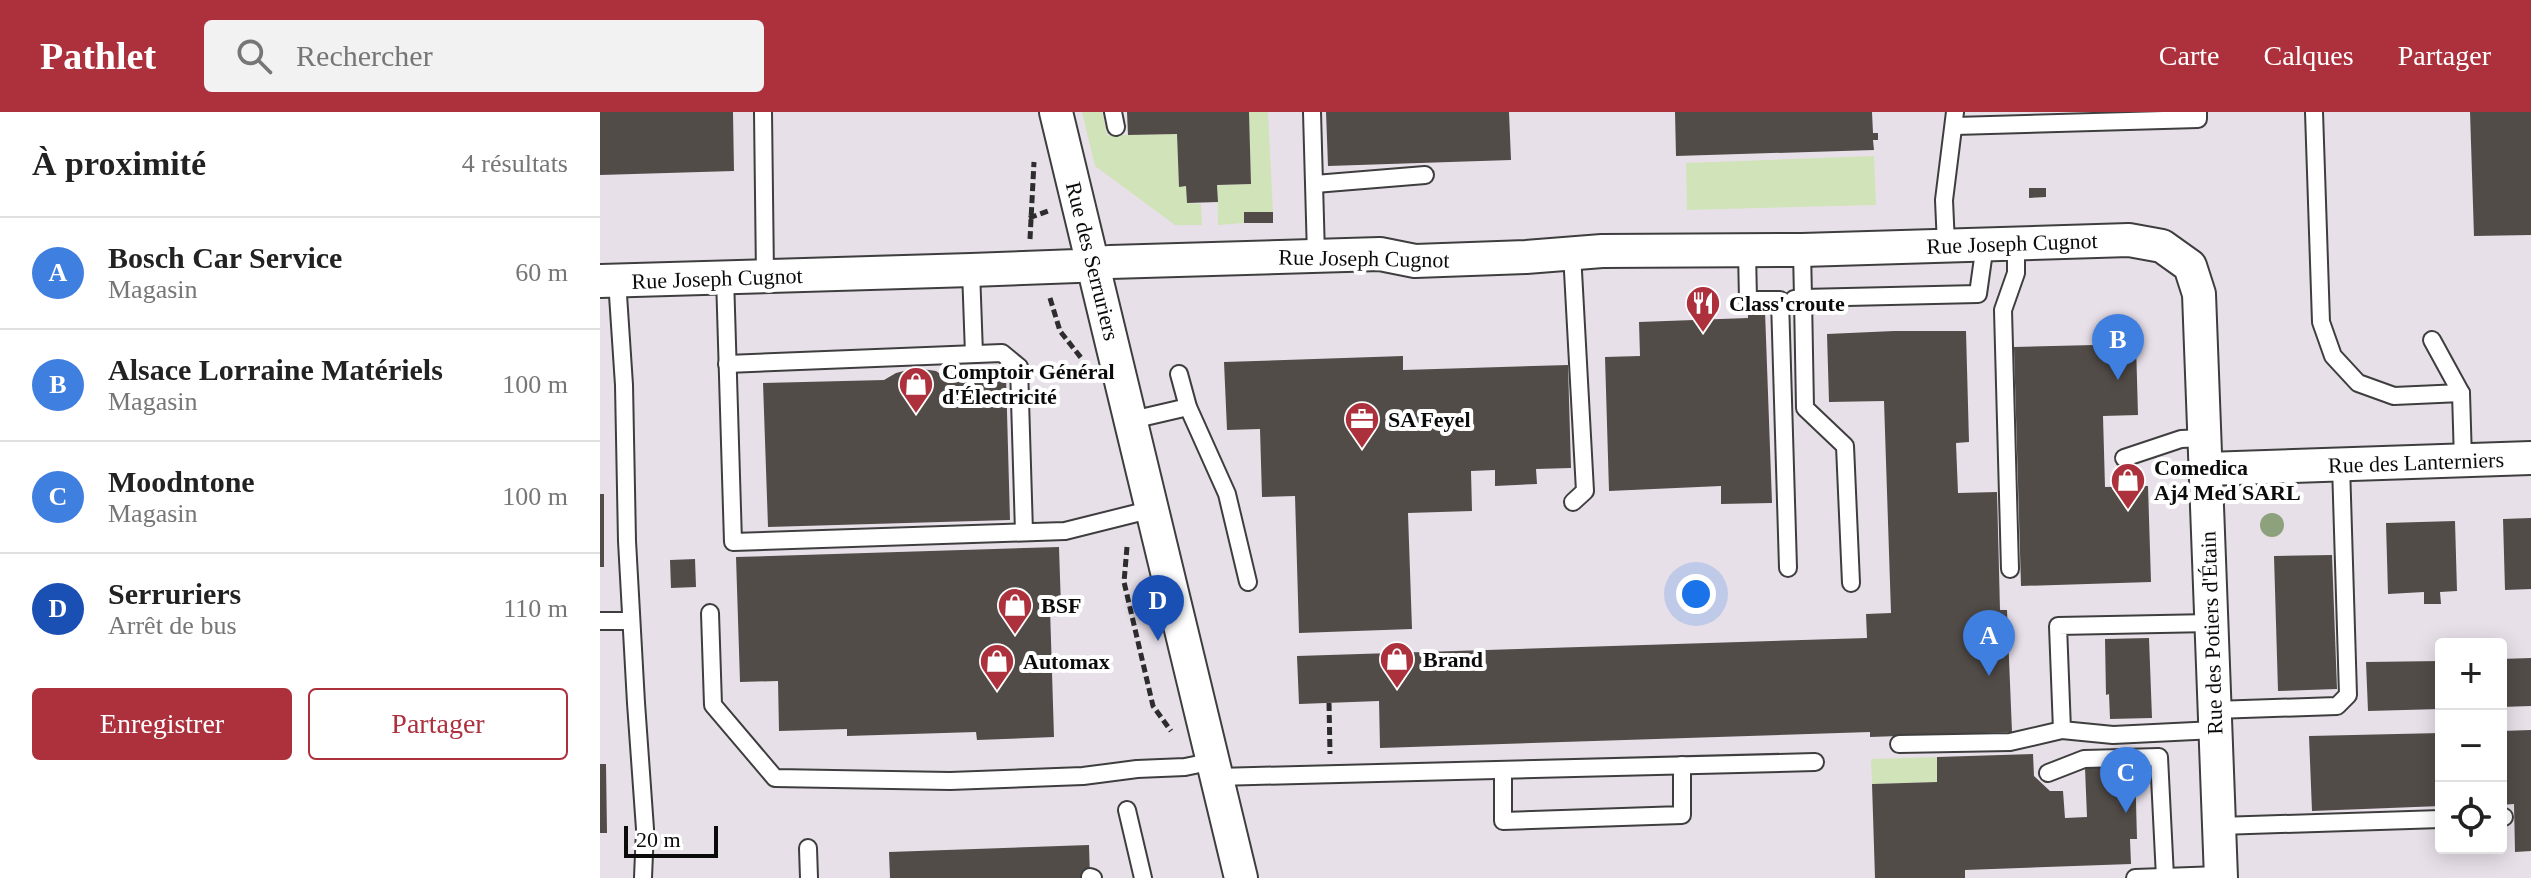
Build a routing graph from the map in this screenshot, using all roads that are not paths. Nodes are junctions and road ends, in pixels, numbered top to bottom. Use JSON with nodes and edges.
{"nodes":[{"id":1,"x":763,"y":112,"type":"edge"},
{"id":2,"x":1056,"y":112,"type":"edge"},
{"id":3,"x":1312,"y":112,"type":"edge"},
{"id":4,"x":2198,"y":112,"type":"edge"},
{"id":5,"x":2314,"y":112,"type":"edge"},
{"id":6,"x":1955,"y":119,"type":"edge"},
{"id":7,"x":1425,"y":175,"type":"dead end"},
{"id":8,"x":1315,"y":184,"type":"junction"},
{"id":9,"x":2129,"y":240,"type":"joint"},
{"id":10,"x":2000,"y":244,"type":"junction"},
{"id":11,"x":1946,"y":245,"type":"junction"},
{"id":12,"x":1802,"y":250,"type":"junction"},
{"id":13,"x":1747,"y":251,"type":"junction"},
{"id":14,"x":1572,"y":253,"type":"junction"},
{"id":15,"x":1316,"y":255,"type":"junction"},
{"id":16,"x":1093,"y":264,"type":"junction"},
{"id":17,"x":971,"y":270,"type":"junction"},
{"id":18,"x":765,"y":276,"type":"junction"},
{"id":19,"x":725,"y":277,"type":"junction"},
{"id":20,"x":608,"y":281,"type":"edge"},
{"id":21,"x":1803,"y":298,"type":"junction"},
{"id":22,"x":1780,"y":300,"type":"junction"},
{"id":23,"x":2432,"y":340,"type":"dead end"},
{"id":24,"x":974,"y":354,"type":"junction"},
{"id":25,"x":727,"y":364,"type":"junction"},
{"id":26,"x":1179,"y":374,"type":"dead end"},
{"id":27,"x":2461,"y":393,"type":"junction"},
{"id":28,"x":1188,"y":407,"type":"junction"},
{"id":29,"x":1132,"y":420,"type":"junction"},
{"id":30,"x":2205,"y":454,"type":"junction"},
{"id":31,"x":2124,"y":458,"type":"dead end"},
{"id":32,"x":2531,"y":458,"type":"edge"},
{"id":33,"x":2463,"y":460,"type":"junction"},
{"id":34,"x":2341,"y":465,"type":"junction"},
{"id":35,"x":1573,"y":502,"type":"dead end"},
{"id":36,"x":1153,"y":509,"type":"junction"},
{"id":37,"x":1024,"y":532,"type":"junction"},
{"id":38,"x":1788,"y":568,"type":"dead end"},
{"id":39,"x":2010,"y":569,"type":"dead end"},
{"id":40,"x":1248,"y":582,"type":"dead end"},
{"id":41,"x":1851,"y":583,"type":"dead end"},
{"id":42,"x":710,"y":613,"type":"dead end"},
{"id":43,"x":600,"y":621,"type":"edge"},
{"id":44,"x":631,"y":621,"type":"junction"},
{"id":45,"x":2211,"y":623,"type":"junction"},
{"id":46,"x":2215,"y":720,"type":"junction"},
{"id":47,"x":2062,"y":730,"type":"junction"},
{"id":48,"x":1899,"y":744,"type":"dead end"},
{"id":49,"x":1815,"y":762,"type":"dead end"},
{"id":50,"x":1682,"y":765,"type":"junction"},
{"id":51,"x":1215,"y":769,"type":"junction"},
{"id":52,"x":1503,"y":770,"type":"junction"},
{"id":53,"x":2048,"y":773,"type":"dead end"},
{"id":54,"x":1127,"y":810,"type":"dead end"},
{"id":55,"x":2435,"y":819,"type":"edge"},
{"id":56,"x":2219,"y":826,"type":"junction"},
{"id":57,"x":808,"y":848,"type":"dead end"},
{"id":58,"x":2220,"y":876,"type":"edge"},
{"id":59,"x":2165,"y":877,"type":"edge"},
{"id":60,"x":643,"y":878,"type":"edge"},
{"id":61,"x":809,"y":878,"type":"edge"},
{"id":62,"x":1143,"y":878,"type":"edge"},
{"id":63,"x":1241,"y":878,"type":"edge"},
{"id":64,"x":2135,"y":878,"type":"edge"}],
"edges":[{"from":1,"to":18,"type":"lane"},
{"from":2,"to":16,"type":"street","name":"Rue des Serruriers"},
{"from":3,"to":8,"type":"lane"},
{"from":4,"to":6,"type":"lane"},
{"from":5,"to":27,"type":"lane"},
{"from":6,"to":11,"type":"lane"},
{"from":7,"to":8,"type":"lane"},
{"from":8,"to":15,"type":"lane"},
{"from":9,"to":10,"type":"street","name":"Rue Joseph Cugnot"},
{"from":9,"to":30,"type":"street","name":"Rue des Potiers d'Étain"},
{"from":10,"to":11,"type":"street","name":"Rue Joseph Cugnot"},
{"from":10,"to":21,"type":"lane"},
{"from":10,"to":39,"type":"lane"},
{"from":11,"to":12,"type":"street","name":"Rue Joseph Cugnot"},
{"from":12,"to":13,"type":"street","name":"Rue Joseph Cugnot"},
{"from":12,"to":21,"type":"lane"},
{"from":13,"to":14,"type":"street","name":"Rue Joseph Cugnot"},
{"from":13,"to":22,"type":"lane"},
{"from":14,"to":15,"type":"street","name":"Rue Joseph Cugnot"},
{"from":14,"to":35,"type":"lane"},
{"from":15,"to":16,"type":"street","name":"Rue Joseph Cugnot"},
{"from":16,"to":17,"type":"street","name":"Rue Joseph Cugnot"},
{"from":16,"to":29,"type":"street","name":"Rue des Serruriers"},
{"from":17,"to":18,"type":"street","name":"Rue Joseph Cugnot"},
{"from":17,"to":24,"type":"lane"},
{"from":18,"to":19,"type":"street","name":"Rue Joseph Cugnot"},
{"from":19,"to":20,"type":"street","name":"Rue Joseph Cugnot"},
{"from":19,"to":25,"type":"lane"},
{"from":20,"to":44,"type":"lane"},
{"from":21,"to":22,"type":"lane"},
{"from":21,"to":41,"type":"lane"},
{"from":22,"to":38,"type":"lane"},
{"from":23,"to":27,"type":"lane"},
{"from":24,"to":25,"type":"lane"},
{"from":24,"to":37,"type":"lane"},
{"from":25,"to":37,"type":"lane"},
{"from":26,"to":28,"type":"lane"},
{"from":27,"to":33,"type":"lane"},
{"from":28,"to":29,"type":"lane"},
{"from":28,"to":40,"type":"lane"},
{"from":29,"to":36,"type":"street","name":"Rue des Serruriers"},
{"from":30,"to":31,"type":"lane"},
{"from":30,"to":34,"type":"street","name":"Rue des Lanterniers"},
{"from":30,"to":45,"type":"street","name":"Rue des Potiers d'Étain"},
{"from":32,"to":33,"type":"street","name":"Rue des Lanterniers"},
{"from":33,"to":34,"type":"street","name":"Rue des Lanterniers"},
{"from":34,"to":46,"type":"lane"},
{"from":36,"to":37,"type":"lane"},
{"from":36,"to":51,"type":"street","name":"Rue des Serruriers"},
{"from":42,"to":51,"type":"lane"},
{"from":43,"to":44,"type":"lane"},
{"from":44,"to":60,"type":"lane"},
{"from":45,"to":46,"type":"street","name":"Rue des Potiers d'Étain"},
{"from":45,"to":47,"type":"lane"},
{"from":46,"to":47,"type":"lane"},
{"from":46,"to":56,"type":"street","name":"Rue des Potiers d'Étain"},
{"from":47,"to":48,"type":"lane"},
{"from":49,"to":50,"type":"lane"},
{"from":50,"to":52,"type":"lane"},
{"from":50,"to":52,"type":"lane"},
{"from":51,"to":52,"type":"lane"},
{"from":51,"to":63,"type":"street","name":"Rue des Serruriers"},
{"from":53,"to":59,"type":"lane"},
{"from":54,"to":62,"type":"lane"},
{"from":55,"to":56,"type":"lane"},
{"from":56,"to":58,"type":"street","name":"Rue des Potiers d'Étain"},
{"from":57,"to":61,"type":"lane"},
{"from":58,"to":59,"type":"lane"},
{"from":59,"to":64,"type":"lane"}]}
